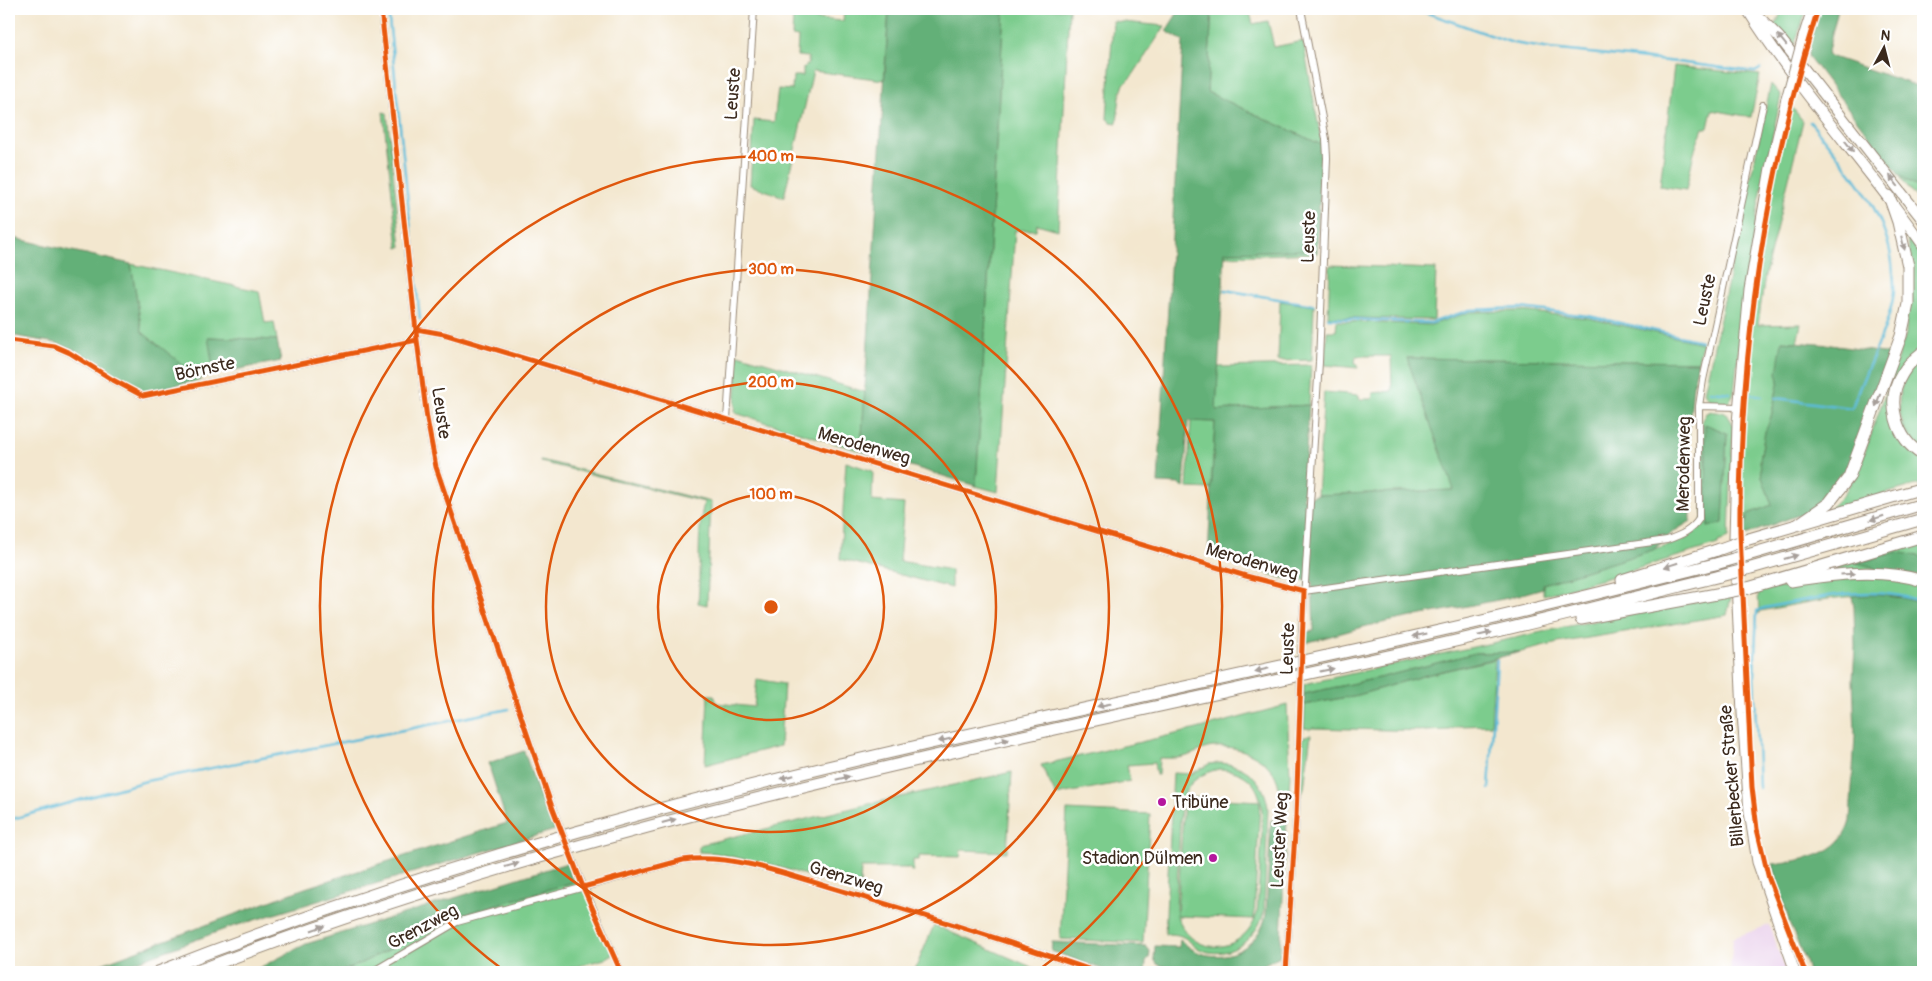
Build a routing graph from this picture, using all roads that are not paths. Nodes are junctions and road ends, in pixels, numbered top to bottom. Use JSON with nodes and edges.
{"nodes":[{"id":1,"x":381,"y":9,"type":"edge"},
{"id":2,"x":754,"y":9,"type":"edge"},
{"id":3,"x":1301,"y":9,"type":"edge"},
{"id":4,"x":1749,"y":9,"type":"edge"},
{"id":5,"x":1812,"y":9,"type":"edge"},
{"id":6,"x":1763,"y":105,"type":"dead end"},
{"id":7,"x":1889,"y":196,"type":"junction"},
{"id":8,"x":1923,"y":220,"type":"edge"},
{"id":9,"x":1923,"y":245,"type":"edge"},
{"id":10,"x":416,"y":329,"type":"junction"},
{"id":11,"x":9,"y":340,"type":"edge"},
{"id":12,"x":417,"y":340,"type":"junction"},
{"id":13,"x":1923,"y":352,"type":"edge"},
{"id":14,"x":1699,"y":406,"type":"junction"},
{"id":15,"x":1738,"y":407,"type":"junction"},
{"id":16,"x":727,"y":420,"type":"junction"},
{"id":17,"x":1923,"y":455,"type":"edge"},
{"id":18,"x":1923,"y":488,"type":"edge"},
{"id":19,"x":1923,"y":504,"type":"edge"},
{"id":20,"x":1923,"y":518,"type":"edge"},
{"id":21,"x":1797,"y":525,"type":"junction"},
{"id":22,"x":1923,"y":536,"type":"edge"},
{"id":23,"x":1923,"y":581,"type":"edge"},
{"id":24,"x":1748,"y":588,"type":"junction"},
{"id":25,"x":1304,"y":590,"type":"junction"},
{"id":26,"x":1536,"y":609,"type":"junction"},
{"id":27,"x":1540,"y":622,"type":"junction"},
{"id":28,"x":1300,"y":708,"type":"joint"},
{"id":29,"x":583,"y":887,"type":"junction"},
{"id":30,"x":272,"y":944,"type":"junction"},
{"id":31,"x":158,"y":972,"type":"edge"},
{"id":32,"x":195,"y":972,"type":"edge"},
{"id":33,"x":214,"y":972,"type":"edge"},
{"id":34,"x":372,"y":972,"type":"edge"},
{"id":35,"x":621,"y":972,"type":"edge"},
{"id":36,"x":1096,"y":972,"type":"edge"},
{"id":37,"x":1286,"y":972,"type":"edge"},
{"id":38,"x":1795,"y":972,"type":"edge"}],
"edges":[{"from":1,"to":10,"type":"street","name":"Leuste"},
{"from":2,"to":16,"type":"street","name":"Leuste"},
{"from":3,"to":25,"type":"street","name":"Leuste"},
{"from":4,"to":7,"type":"highway","one_way":true},
{"from":8,"to":4,"type":"highway","one_way":true},
{"from":5,"to":15,"type":"main road","name":"Billerbecker Straße","bridge":true},
{"from":6,"to":14,"type":"street","name":"Leuste"},
{"from":7,"to":9,"type":"highway"},
{"from":7,"to":21,"type":"highway","one_way":true},
{"from":10,"to":12,"type":"street","name":"Leuste"},
{"from":10,"to":16,"type":"street","name":"Merodenweg"},
{"from":11,"to":12,"type":"street","name":"Börnste"},
{"from":12,"to":29,"type":"street","name":"Leuste","bridge":true},
{"from":13,"to":17,"type":"highway"},
{"from":14,"to":15,"type":"street","name":"Merodenweg"},
{"from":14,"to":25,"type":"street","name":"Merodenweg"},
{"from":15,"to":38,"type":"main road","name":"Billerbecker Straße"},
{"from":16,"to":25,"type":"street","name":"Merodenweg"},
{"from":18,"to":21,"type":"highway"},
{"from":19,"to":26,"type":"highway","one_way":true,"bridge":true},
{"from":27,"to":20,"type":"highway","one_way":true,"bridge":true},
{"from":21,"to":26,"type":"highway","one_way":true,"bridge":true},
{"from":22,"to":24,"type":"highway"},
{"from":24,"to":23,"type":"highway","one_way":true},
{"from":24,"to":27,"type":"highway","bridge":true},
{"from":25,"to":28,"type":"street","name":"Leuste","bridge":true},
{"from":26,"to":31,"type":"highway","one_way":true},
{"from":30,"to":27,"type":"highway","one_way":true},
{"from":28,"to":37,"type":"street","name":"Leuster Weg"},
{"from":29,"to":34,"type":"street","name":"Grenzweg"},
{"from":29,"to":35,"type":"street","name":"Leuste"},
{"from":29,"to":36,"type":"street","name":"Grenzweg"},
{"from":30,"to":32,"type":"highway"},
{"from":30,"to":33,"type":"highway"}]}
